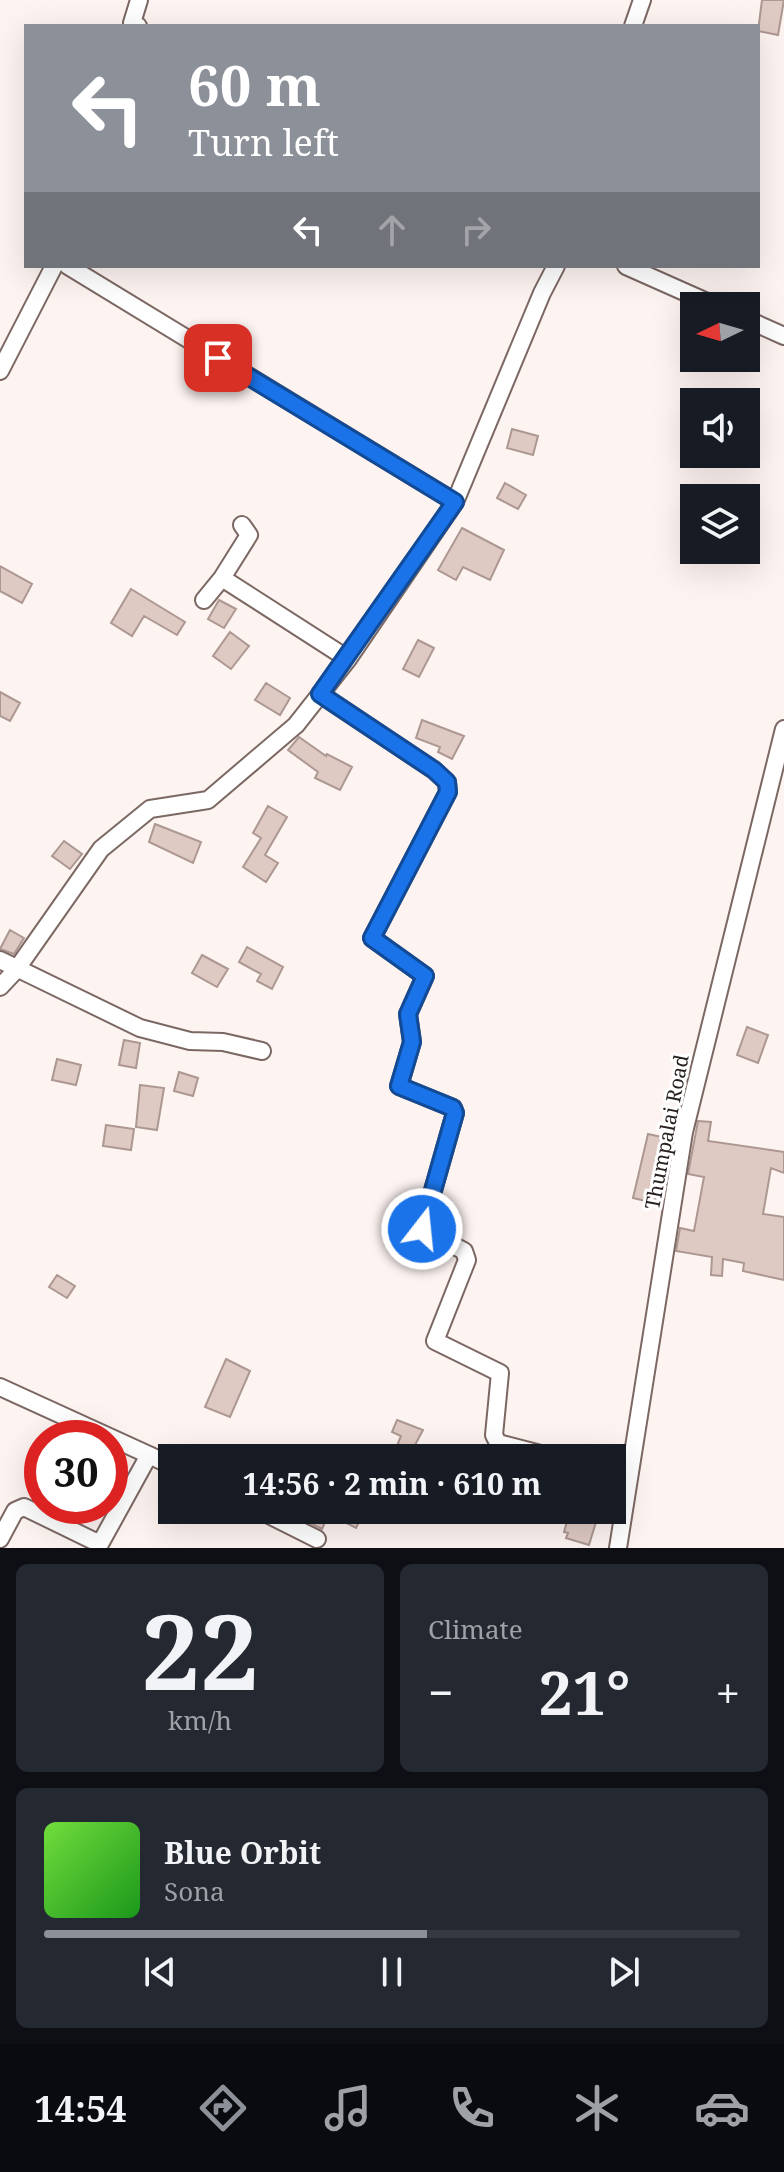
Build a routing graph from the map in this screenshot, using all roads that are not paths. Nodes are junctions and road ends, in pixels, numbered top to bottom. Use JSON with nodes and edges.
{"nodes":[{"id":1,"x":139,"y":0,"type":"edge"},
{"id":2,"x":642,"y":0,"type":"edge"},
{"id":3,"x":134,"y":24,"type":"edge"},
{"id":4,"x":634,"y":24,"type":"edge"},
{"id":5,"x":53,"y":268,"type":"edge"},
{"id":6,"x":71,"y":268,"type":"edge"},
{"id":7,"x":555,"y":268,"type":"edge"},
{"id":8,"x":630,"y":268,"type":"edge"},
{"id":9,"x":684,"y":292,"type":"edge"},
{"id":10,"x":760,"y":325,"type":"edge"},
{"id":11,"x":784,"y":336,"type":"edge"},
{"id":12,"x":0,"y":371,"type":"edge"},
{"id":13,"x":455,"y":502,"type":"junction"},
{"id":14,"x":242,"y":525,"type":"dead end"},
{"id":15,"x":222,"y":578,"type":"junction"},
{"id":16,"x":204,"y":600,"type":"dead end"},
{"id":17,"x":348,"y":659,"type":"junction"},
{"id":18,"x":320,"y":694,"type":"junction"},
{"id":19,"x":784,"y":729,"type":"edge"},
{"id":20,"x":0,"y":960,"type":"edge"},
{"id":21,"x":16,"y":970,"type":"junction"},
{"id":22,"x":0,"y":987,"type":"edge"},
{"id":23,"x":262,"y":1051,"type":"dead end"},
{"id":24,"x":0,"y":1387,"type":"edge"},
{"id":25,"x":502,"y":1444,"type":"edge"},
{"id":26,"x":149,"y":1455,"type":"junction"},
{"id":27,"x":158,"y":1459,"type":"edge"},
{"id":28,"x":626,"y":1476,"type":"edge"},
{"id":29,"x":630,"y":1477,"type":"junction"},
{"id":30,"x":287,"y":1524,"type":"edge"},
{"id":31,"x":0,"y":1539,"type":"edge"},
{"id":32,"x":317,"y":1539,"type":"dead end"},
{"id":33,"x":618,"y":1548,"type":"edge"}],
"edges":[{"from":1,"to":3,"type":"street"},
{"from":2,"to":4,"type":"street"},
{"from":5,"to":12,"type":"street"},
{"from":6,"to":13,"type":"street"},
{"from":7,"to":13,"type":"street"},
{"from":8,"to":9,"type":"street"},
{"from":10,"to":11,"type":"street"},
{"from":13,"to":17,"type":"street"},
{"from":14,"to":15,"type":"street"},
{"from":15,"to":16,"type":"street"},
{"from":15,"to":17,"type":"street"},
{"from":17,"to":18,"type":"street"},
{"from":18,"to":21,"type":"street"},
{"from":18,"to":25,"type":"street"},
{"from":19,"to":29,"type":"street","name":"Thumpalai Road"},
{"from":20,"to":21,"type":"street"},
{"from":21,"to":22,"type":"street"},
{"from":21,"to":23,"type":"street"},
{"from":24,"to":26,"type":"street"},
{"from":26,"to":27,"type":"street"},
{"from":26,"to":31,"type":"street"},
{"from":28,"to":29,"type":"street"},
{"from":29,"to":33,"type":"street","name":"Thumpalai Road"},
{"from":30,"to":32,"type":"street"}]}
